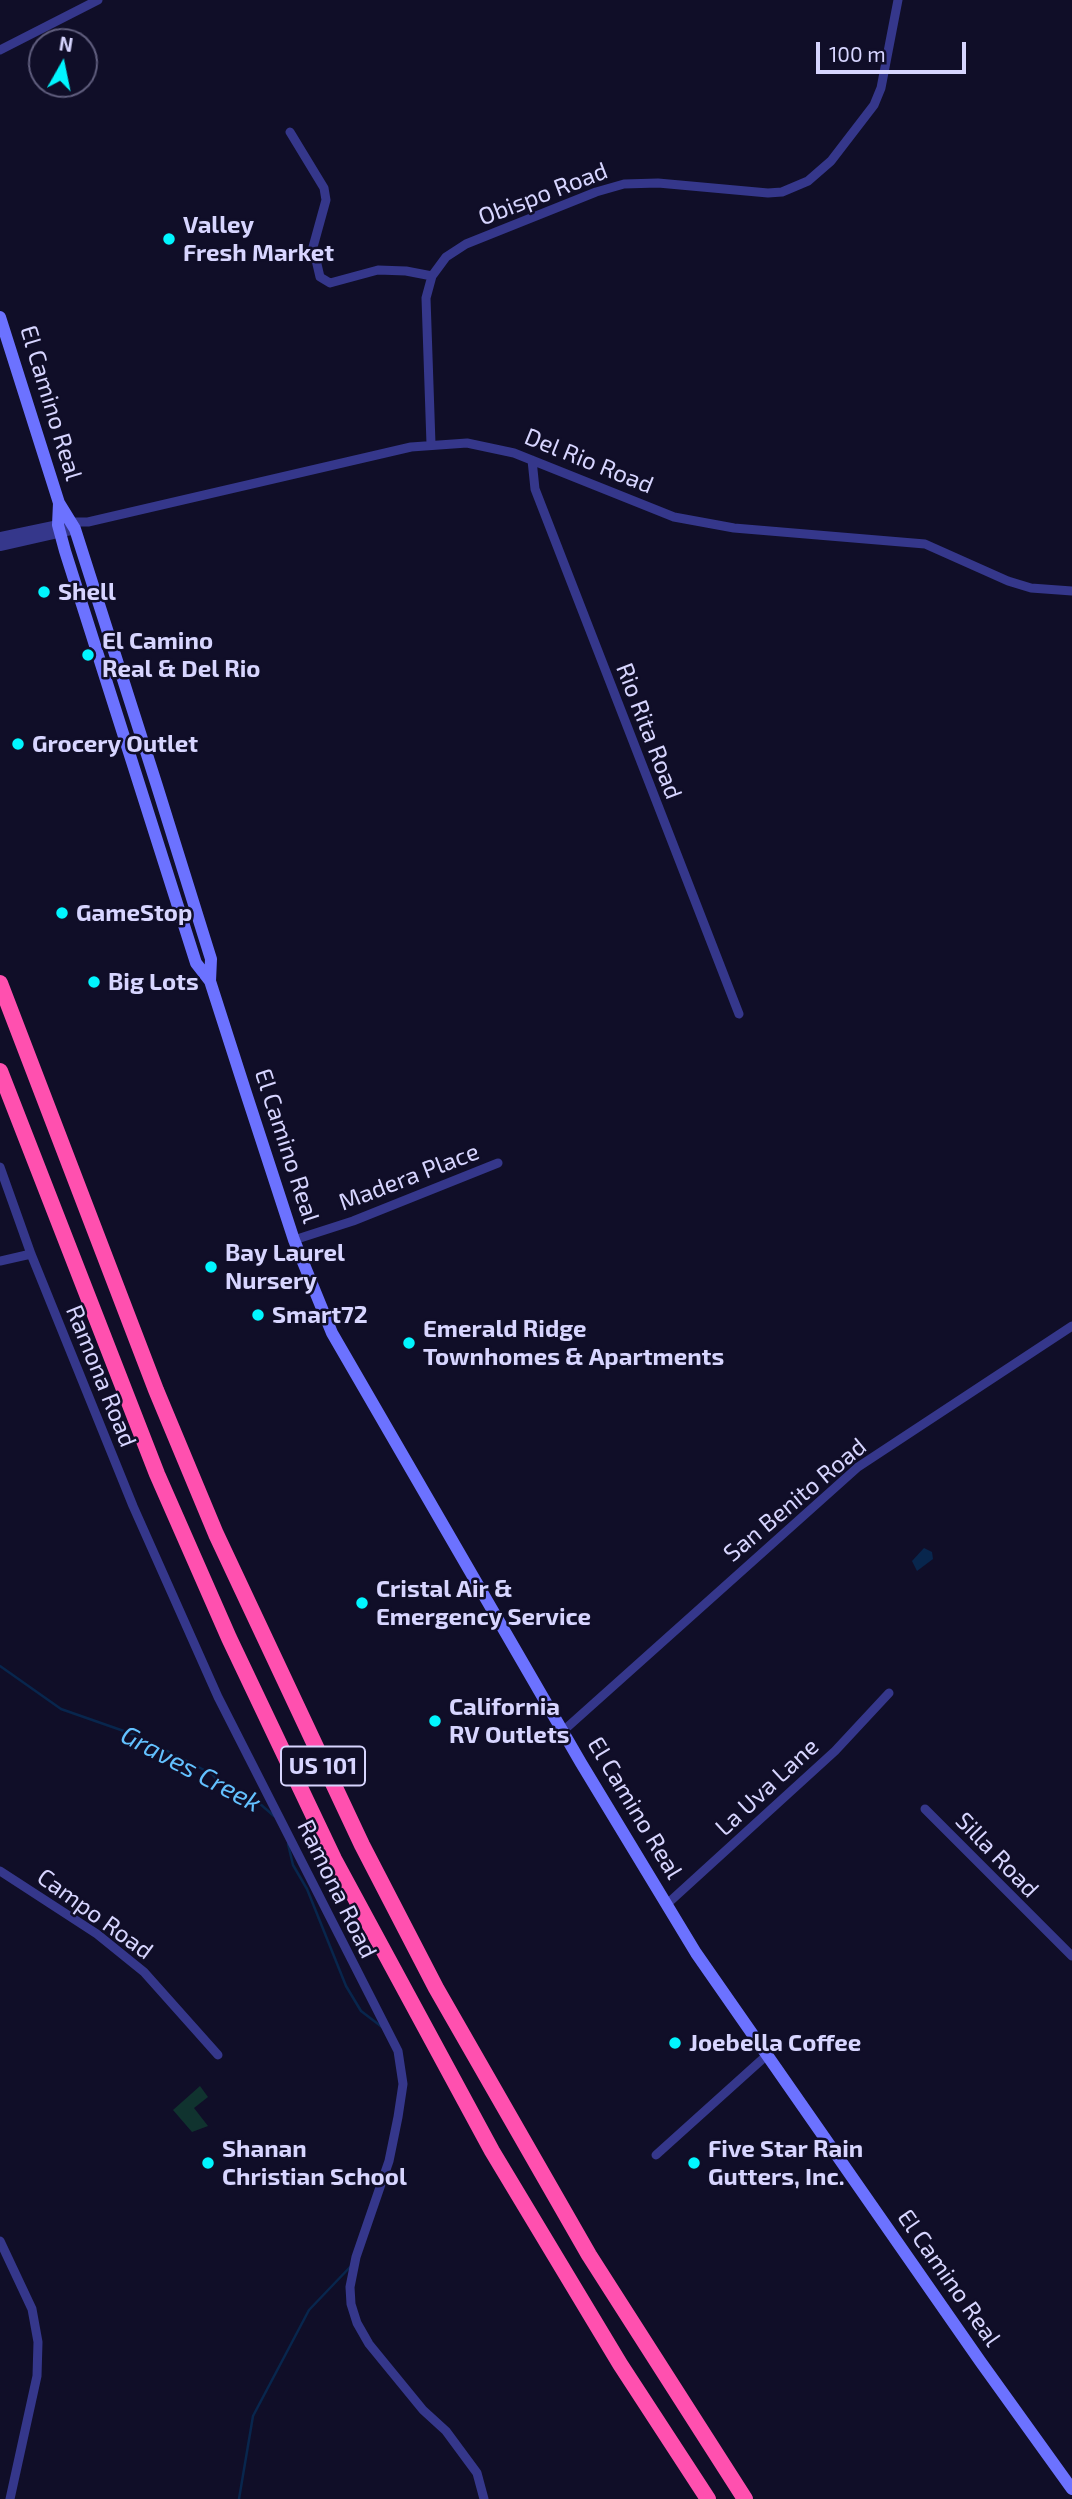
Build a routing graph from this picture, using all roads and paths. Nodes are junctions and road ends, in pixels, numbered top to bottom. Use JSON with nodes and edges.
{"nodes":[{"id":1,"x":98,"y":0,"type":"edge"},
{"id":2,"x":898,"y":0,"type":"edge"},
{"id":3,"x":0,"y":50,"type":"edge"},
{"id":4,"x":290,"y":132,"type":"dead end"},
{"id":5,"x":432,"y":276,"type":"junction"},
{"id":6,"x":0,"y":317,"type":"edge"},
{"id":7,"x":431,"y":444,"type":"junction"},
{"id":8,"x":532,"y":460,"type":"junction"},
{"id":9,"x":58,"y":503,"type":"junction"},
{"id":10,"x":74,"y":525,"type":"junction"},
{"id":11,"x":59,"y":529,"type":"junction"},
{"id":12,"x":0,"y":537,"type":"edge"},
{"id":13,"x":0,"y":546,"type":"edge"},
{"id":14,"x":1072,"y":591,"type":"edge"},
{"id":15,"x":210,"y":981,"type":"junction"},
{"id":16,"x":0,"y":983,"type":"edge"},
{"id":17,"x":739,"y":1014,"type":"dead end"},
{"id":18,"x":0,"y":1071,"type":"edge"},
{"id":19,"x":498,"y":1163,"type":"dead end"},
{"id":20,"x":0,"y":1167,"type":"edge"},
{"id":21,"x":294,"y":1240,"type":"junction"},
{"id":22,"x":31,"y":1254,"type":"junction"},
{"id":23,"x":0,"y":1261,"type":"edge"},
{"id":24,"x":1072,"y":1326,"type":"edge"},
{"id":25,"x":889,"y":1693,"type":"dead end"},
{"id":26,"x":563,"y":1731,"type":"junction"},
{"id":27,"x":926,"y":1809,"type":"dead end"},
{"id":28,"x":0,"y":1871,"type":"edge"},
{"id":29,"x":666,"y":1905,"type":"junction"},
{"id":30,"x":1072,"y":1956,"type":"edge"},
{"id":31,"x":218,"y":2055,"type":"dead end"},
{"id":32,"x":767,"y":2056,"type":"junction"},
{"id":33,"x":656,"y":2155,"type":"dead end"},
{"id":34,"x":0,"y":2241,"type":"edge"},
{"id":35,"x":1072,"y":2489,"type":"edge"},
{"id":36,"x":10,"y":2499,"type":"edge"},
{"id":37,"x":484,"y":2499,"type":"edge"},
{"id":38,"x":708,"y":2499,"type":"edge"},
{"id":39,"x":745,"y":2499,"type":"edge"}],
"edges":[{"from":1,"to":3,"type":"street"},
{"from":2,"to":5,"type":"street","name":"Obispo Road"},
{"from":4,"to":5,"type":"street"},
{"from":5,"to":7,"type":"street"},
{"from":6,"to":9,"type":"main road","name":"El Camino Real"},
{"from":7,"to":8,"type":"street","name":"Del Rio Road"},
{"from":7,"to":10,"type":"street","name":"Del Rio Road"},
{"from":8,"to":14,"type":"street","name":"Del Rio Road"},
{"from":8,"to":17,"type":"street","name":"Rio Rita Road"},
{"from":9,"to":10,"type":"main road","name":"El Camino Real"},
{"from":9,"to":11,"type":"main road","name":"El Camino Real"},
{"from":10,"to":11,"type":"street","name":"Del Rio Road"},
{"from":10,"to":15,"type":"main road","name":"El Camino Real"},
{"from":11,"to":12,"type":"street","name":"Del Rio Road"},
{"from":11,"to":13,"type":"street","name":"Del Rio Road"},
{"from":11,"to":15,"type":"main road","name":"El Camino Real"},
{"from":15,"to":21,"type":"main road","name":"El Camino Real"},
{"from":16,"to":39,"type":"highway","number":"US 101"},
{"from":18,"to":38,"type":"highway","number":"US 101"},
{"from":19,"to":21,"type":"street","name":"Madera Place"},
{"from":20,"to":22,"type":"street","name":"Ramona Road"},
{"from":21,"to":26,"type":"main road","name":"El Camino Real"},
{"from":22,"to":23,"type":"street"},
{"from":22,"to":37,"type":"street","name":"Ramona Road"},
{"from":24,"to":26,"type":"street","name":"San Benito Road"},
{"from":25,"to":29,"type":"street","name":"La Uva Lane"},
{"from":26,"to":29,"type":"main road","name":"El Camino Real"},
{"from":27,"to":30,"type":"street","name":"Silla Road"},
{"from":28,"to":31,"type":"street","name":"Campo Road"},
{"from":29,"to":32,"type":"main road","name":"El Camino Real"},
{"from":32,"to":33,"type":"street"},
{"from":32,"to":35,"type":"main road","name":"El Camino Real"},
{"from":34,"to":36,"type":"street"}]}
